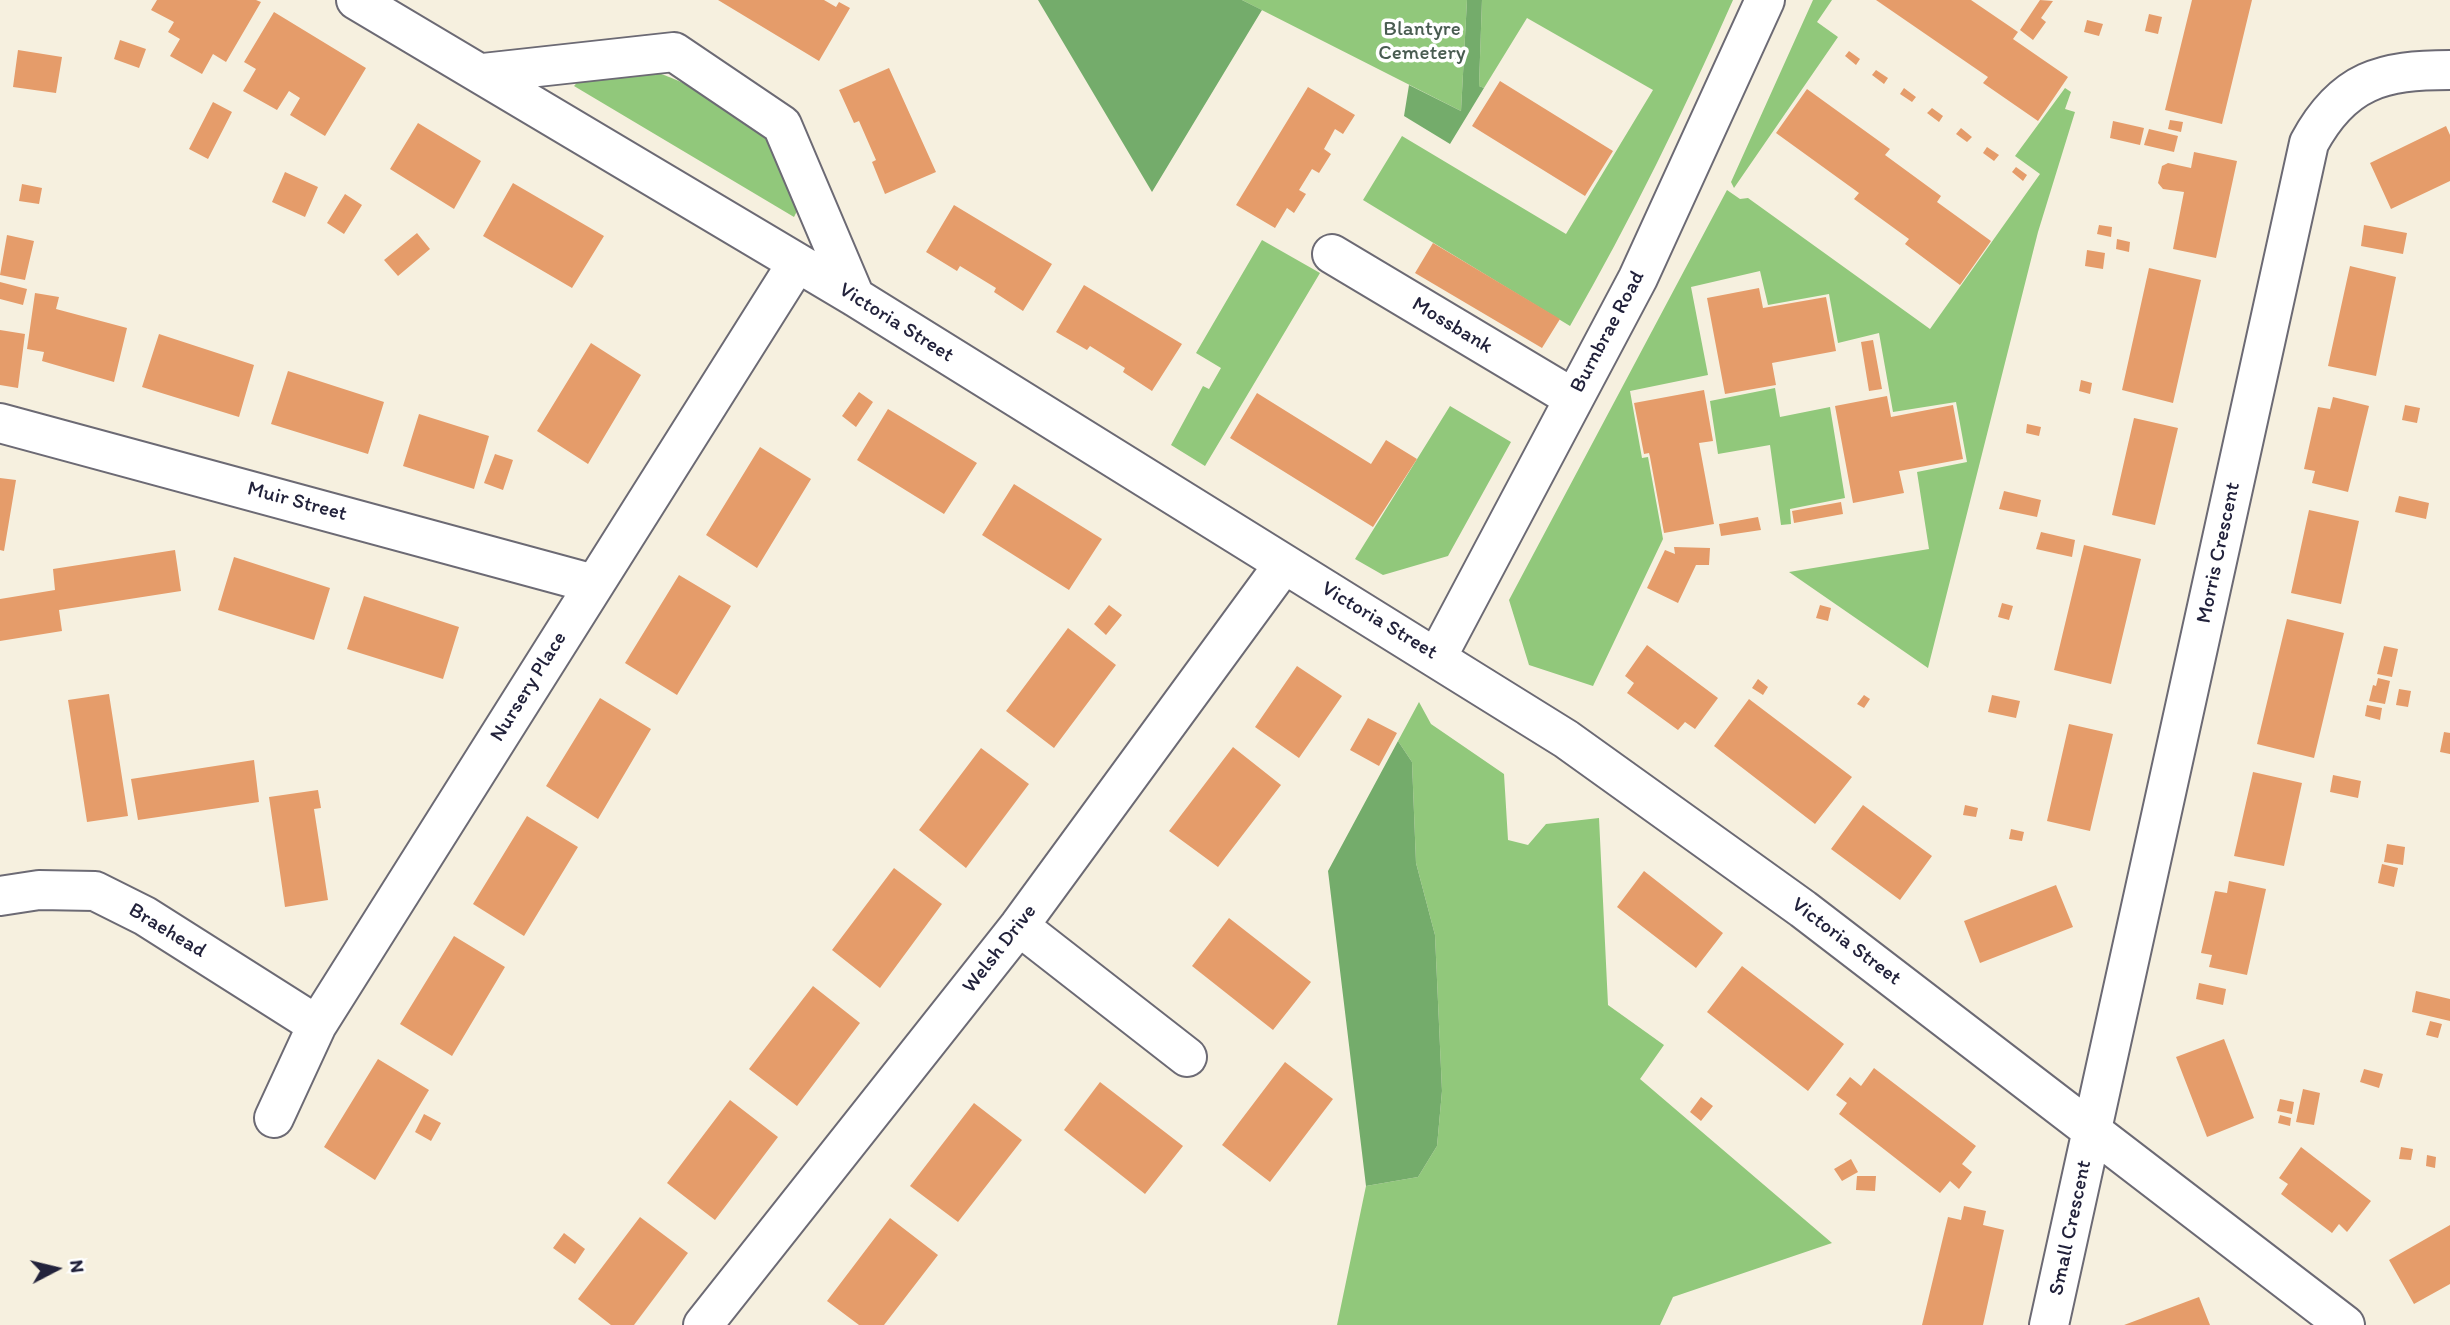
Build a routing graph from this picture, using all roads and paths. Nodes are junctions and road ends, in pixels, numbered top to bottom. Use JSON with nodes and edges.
{"nodes":[{"id":1,"x":356,"y":0,"type":"edge"},
{"id":2,"x":1765,"y":0,"type":"edge"},
{"id":3,"x":2450,"y":70,"type":"edge"},
{"id":4,"x":483,"y":73,"type":"junction"},
{"id":5,"x":1332,"y":254,"type":"dead end"},
{"id":6,"x":797,"y":263,"type":"junction"},
{"id":7,"x":855,"y":297,"type":"junction"},
{"id":8,"x":1573,"y":398,"type":"junction"},
{"id":9,"x":0,"y":423,"type":"edge"},
{"id":10,"x":1284,"y":564,"type":"junction"},
{"id":11,"x":594,"y":584,"type":"junction"},
{"id":12,"x":1437,"y":657,"type":"junction"},
{"id":13,"x":0,"y":896,"type":"edge"},
{"id":14,"x":1019,"y":926,"type":"junction"},
{"id":15,"x":317,"y":1025,"type":"junction"},
{"id":16,"x":1187,"y":1057,"type":"dead end"},
{"id":17,"x":274,"y":1118,"type":"dead end"},
{"id":18,"x":2092,"y":1131,"type":"junction"},
{"id":19,"x":704,"y":1325,"type":"edge"},
{"id":20,"x":2049,"y":1325,"type":"edge"},
{"id":21,"x":2345,"y":1325,"type":"edge"}],
"edges":[{"from":1,"to":4,"type":"street","name":"Victoria Street"},
{"from":2,"to":8,"type":"street","name":"Burnbrae Road"},
{"from":3,"to":18,"type":"street","name":"Morris Crescent"},
{"from":4,"to":6,"type":"street","name":"Victoria Street"},
{"from":4,"to":7,"type":"street"},
{"from":5,"to":8,"type":"street","name":"Mossbank"},
{"from":6,"to":7,"type":"street","name":"Victoria Street"},
{"from":6,"to":11,"type":"street","name":"Nursery Place"},
{"from":7,"to":10,"type":"street","name":"Victoria Street"},
{"from":8,"to":12,"type":"street","name":"Burnbrae Road"},
{"from":9,"to":11,"type":"street","name":"Muir Street"},
{"from":10,"to":12,"type":"street","name":"Victoria Street"},
{"from":10,"to":14,"type":"street","name":"Welsh Drive"},
{"from":11,"to":15,"type":"street","name":"Nursery Place"},
{"from":12,"to":18,"type":"street","name":"Victoria Street"},
{"from":13,"to":15,"type":"street","name":"Braehead"},
{"from":14,"to":16,"type":"street"},
{"from":14,"to":19,"type":"street","name":"Welsh Drive"},
{"from":15,"to":17,"type":"street","name":"Nursery Place"},
{"from":18,"to":20,"type":"street","name":"Small Crescent"},
{"from":18,"to":21,"type":"street","name":"Victoria Street"}]}
